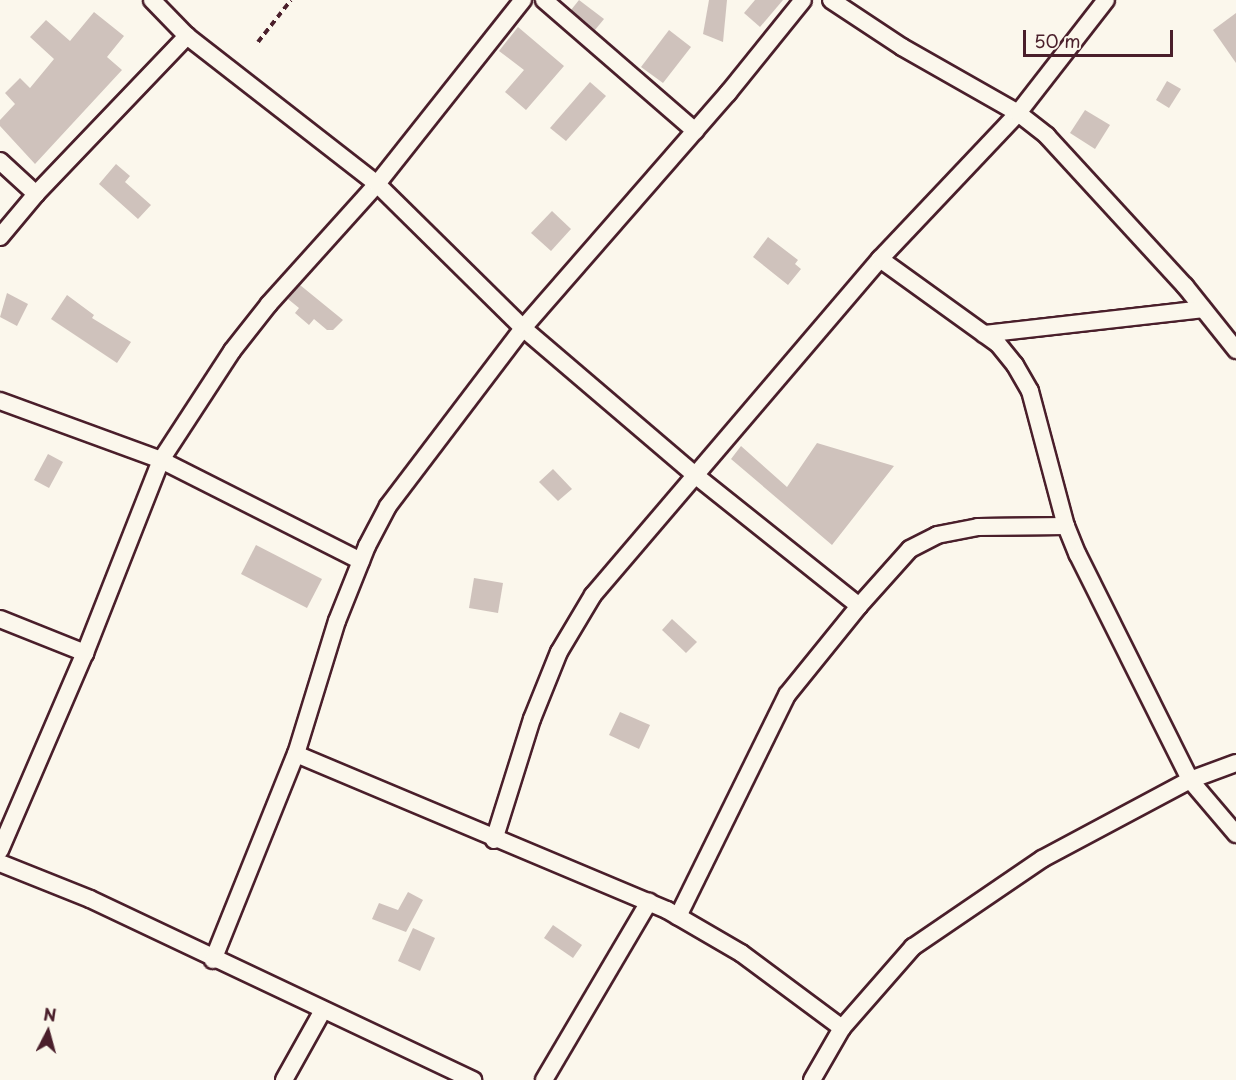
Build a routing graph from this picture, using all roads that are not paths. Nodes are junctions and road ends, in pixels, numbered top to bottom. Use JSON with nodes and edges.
{"nodes":[{"id":1,"x":152,"y":0,"type":"edge"},
{"id":2,"x":523,"y":0,"type":"edge"},
{"id":3,"x":544,"y":0,"type":"edge"},
{"id":4,"x":803,"y":0,"type":"edge"},
{"id":5,"x":831,"y":0,"type":"edge"},
{"id":6,"x":1106,"y":0,"type":"edge"},
{"id":7,"x":187,"y":36,"type":"junction"},
{"id":8,"x":1018,"y":113,"type":"junction"},
{"id":9,"x":695,"y":131,"type":"junction"},
{"id":10,"x":0,"y":161,"type":"edge"},
{"id":11,"x":377,"y":184,"type":"junction"},
{"id":12,"x":36,"y":194,"type":"junction"},
{"id":13,"x":0,"y":237,"type":"edge"},
{"id":14,"x":880,"y":259,"type":"junction"},
{"id":15,"x":1203,"y":309,"type":"junction"},
{"id":16,"x":523,"y":328,"type":"junction"},
{"id":17,"x":984,"y":334,"type":"junction"},
{"id":18,"x":1236,"y":350,"type":"edge"},
{"id":19,"x":0,"y":401,"type":"edge"},
{"id":20,"x":161,"y":460,"type":"junction"},
{"id":21,"x":695,"y":475,"type":"junction"},
{"id":22,"x":1066,"y":526,"type":"junction"},
{"id":23,"x":361,"y":561,"type":"junction"},
{"id":24,"x":859,"y":606,"type":"junction"},
{"id":25,"x":0,"y":619,"type":"edge"},
{"id":26,"x":85,"y":653,"type":"junction"},
{"id":27,"x":296,"y":754,"type":"junction"},
{"id":28,"x":1236,"y":763,"type":"edge"},
{"id":29,"x":1190,"y":780,"type":"junction"},
{"id":30,"x":1236,"y":834,"type":"edge"},
{"id":31,"x":494,"y":840,"type":"junction"},
{"id":32,"x":0,"y":850,"type":"edge"},
{"id":33,"x":0,"y":863,"type":"edge"},
{"id":34,"x":649,"y":902,"type":"junction"},
{"id":35,"x":678,"y":917,"type":"junction"},
{"id":36,"x":213,"y":960,"type":"junction"},
{"id":37,"x":322,"y":1012,"type":"junction"},
{"id":38,"x":842,"y":1028,"type":"junction"},
{"id":39,"x":284,"y":1080,"type":"edge"},
{"id":40,"x":473,"y":1080,"type":"edge"},
{"id":41,"x":544,"y":1080,"type":"edge"},
{"id":42,"x":812,"y":1080,"type":"edge"}],
"edges":[{"from":1,"to":7,"type":"street"},
{"from":2,"to":11,"type":"street"},
{"from":3,"to":9,"type":"street"},
{"from":4,"to":9,"type":"street"},
{"from":5,"to":8,"type":"street"},
{"from":6,"to":8,"type":"street"},
{"from":7,"to":11,"type":"street"},
{"from":7,"to":12,"type":"street"},
{"from":8,"to":14,"type":"street"},
{"from":8,"to":15,"type":"street"},
{"from":9,"to":16,"type":"street"},
{"from":10,"to":12,"type":"street"},
{"from":11,"to":16,"type":"street"},
{"from":11,"to":20,"type":"street"},
{"from":12,"to":13,"type":"street"},
{"from":14,"to":17,"type":"street"},
{"from":14,"to":21,"type":"street"},
{"from":15,"to":17,"type":"street"},
{"from":15,"to":18,"type":"street"},
{"from":16,"to":21,"type":"street"},
{"from":16,"to":23,"type":"street"},
{"from":17,"to":22,"type":"street"},
{"from":19,"to":20,"type":"street"},
{"from":20,"to":23,"type":"street"},
{"from":20,"to":26,"type":"street"},
{"from":21,"to":24,"type":"street"},
{"from":21,"to":31,"type":"street"},
{"from":22,"to":24,"type":"street"},
{"from":22,"to":29,"type":"street"},
{"from":23,"to":27,"type":"street"},
{"from":24,"to":35,"type":"street"},
{"from":25,"to":26,"type":"street"},
{"from":26,"to":32,"type":"street"},
{"from":27,"to":31,"type":"street"},
{"from":27,"to":36,"type":"street"},
{"from":28,"to":29,"type":"street"},
{"from":29,"to":30,"type":"street"},
{"from":29,"to":38,"type":"street"},
{"from":31,"to":34,"type":"street"},
{"from":33,"to":36,"type":"street"},
{"from":34,"to":35,"type":"street"},
{"from":34,"to":41,"type":"street"},
{"from":35,"to":38,"type":"street"},
{"from":36,"to":37,"type":"street"},
{"from":37,"to":39,"type":"street"},
{"from":37,"to":40,"type":"street"},
{"from":38,"to":42,"type":"street"}]}
